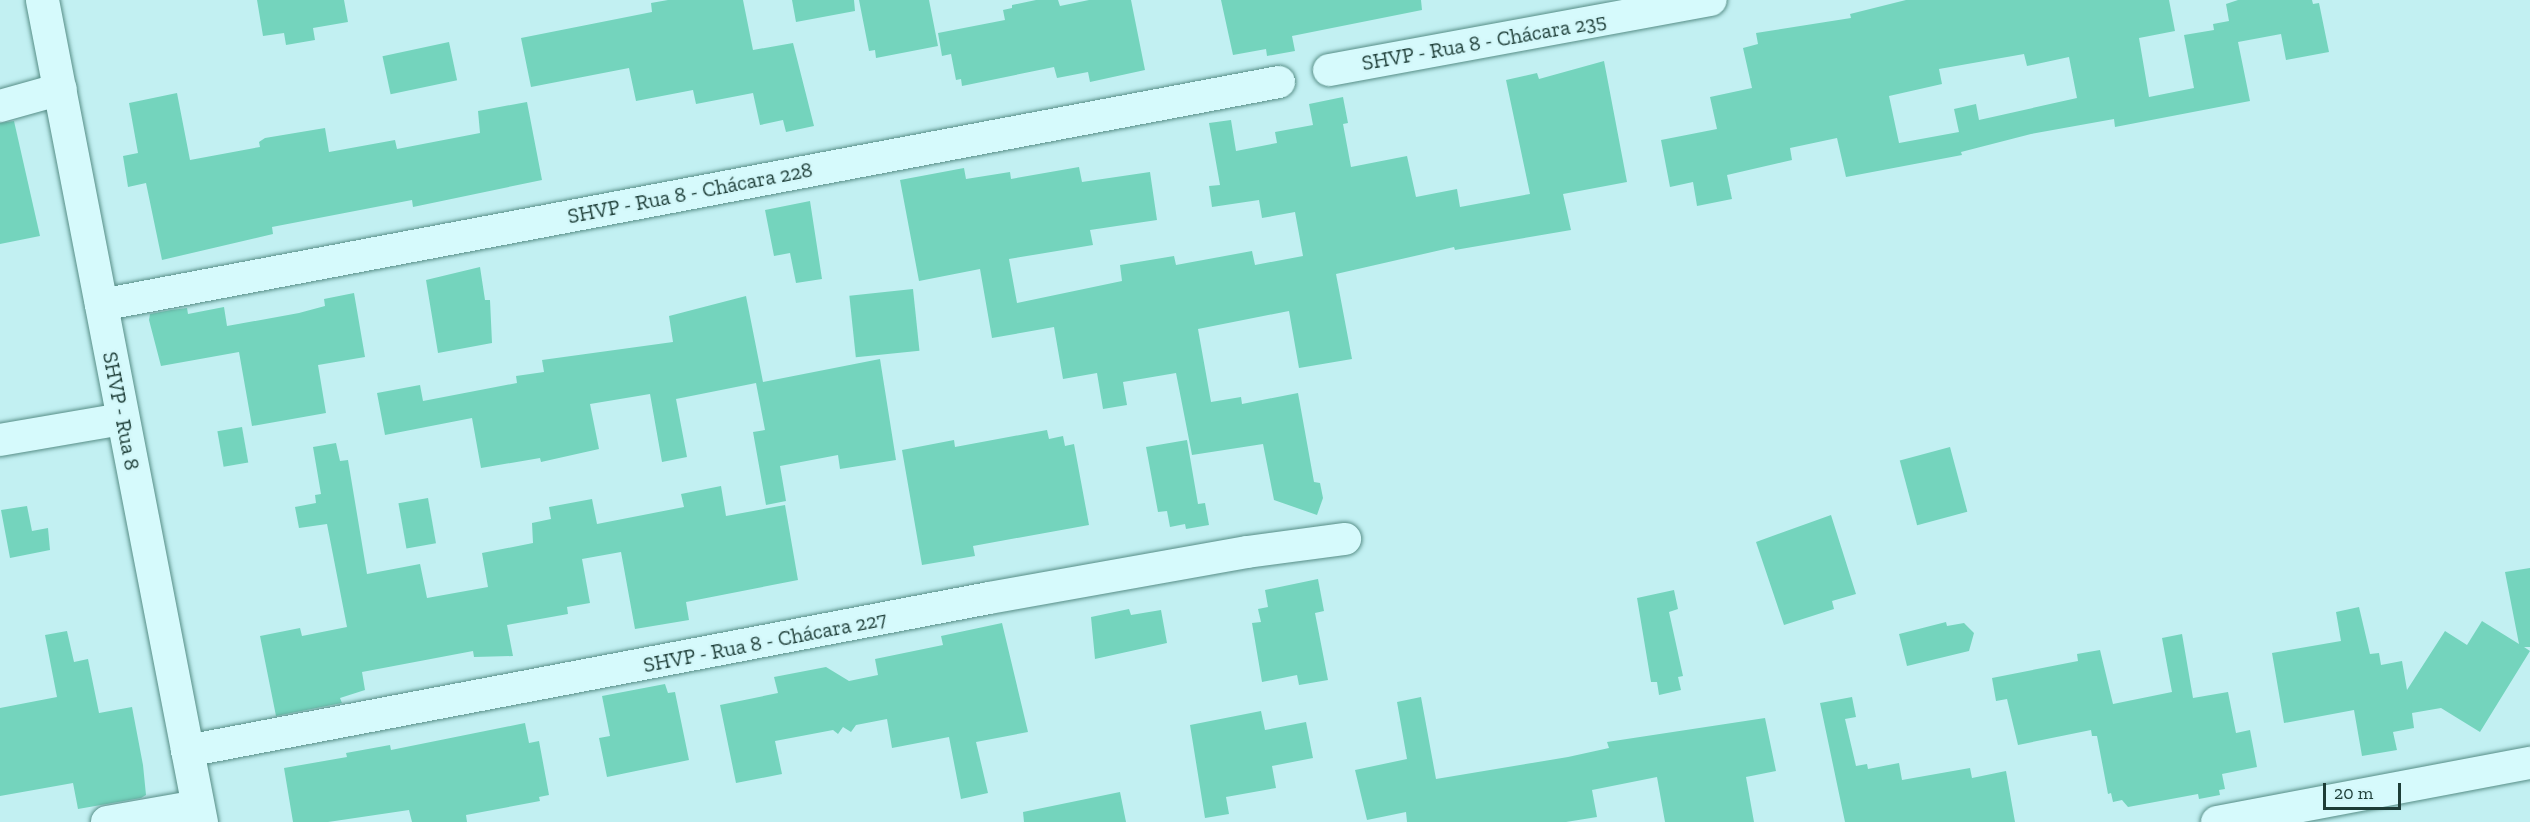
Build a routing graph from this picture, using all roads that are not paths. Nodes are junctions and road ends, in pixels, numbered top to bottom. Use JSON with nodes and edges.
{"nodes":[{"id":1,"x":42,"y":0,"type":"edge"},
{"id":2,"x":1711,"y":0,"type":"edge"},
{"id":3,"x":1329,"y":70,"type":"dead end"},
{"id":4,"x":1279,"y":82,"type":"dead end"},
{"id":5,"x":61,"y":89,"type":"junction"},
{"id":6,"x":0,"y":106,"type":"edge"},
{"id":7,"x":101,"y":305,"type":"junction"},
{"id":8,"x":122,"y":419,"type":"junction"},
{"id":9,"x":0,"y":440,"type":"edge"},
{"id":10,"x":1345,"y":539,"type":"dead end"},
{"id":11,"x":187,"y":751,"type":"junction"},
{"id":12,"x":2530,"y":763,"type":"edge"},
{"id":13,"x":199,"y":814,"type":"edge"},
{"id":14,"x":107,"y":822,"type":"edge"},
{"id":15,"x":2217,"y":822,"type":"edge"}],
"edges":[{"from":1,"to":5,"type":"street","name":"SHVP - Rua 8"},
{"from":2,"to":3,"type":"street","name":"SHVP - Rua 8 - Chácara 235"},
{"from":4,"to":7,"type":"street","name":"SHVP - Rua 8 - Chácara 228"},
{"from":5,"to":6,"type":"street"},
{"from":5,"to":7,"type":"street","name":"SHVP - Rua 8"},
{"from":7,"to":8,"type":"street","name":"SHVP - Rua 8"},
{"from":8,"to":9,"type":"street"},
{"from":8,"to":11,"type":"street","name":"SHVP - Rua 8"},
{"from":10,"to":11,"type":"street","name":"SHVP - Rua 8 - Chácara 227"},
{"from":11,"to":13,"type":"street","name":"SHVP - Rua 8"},
{"from":12,"to":15,"type":"street"},
{"from":13,"to":14,"type":"street"}]}
